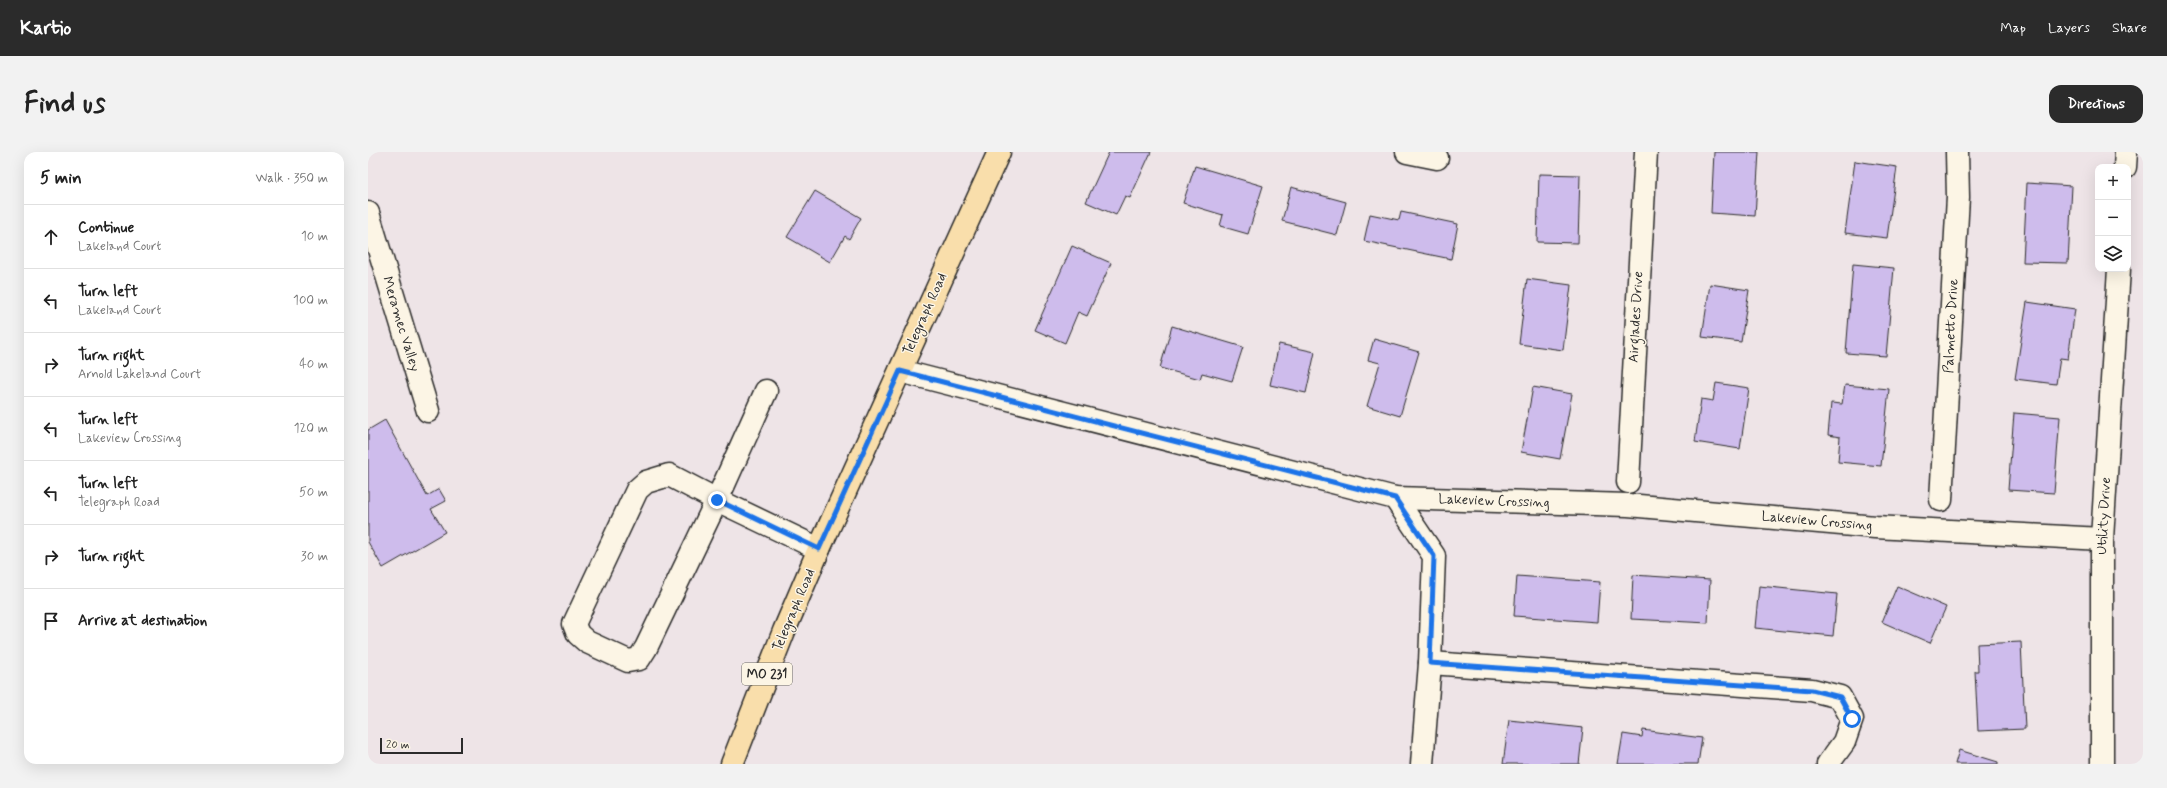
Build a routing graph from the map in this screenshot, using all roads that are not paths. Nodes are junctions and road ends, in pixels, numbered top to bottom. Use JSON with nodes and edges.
{"nodes":[{"id":1,"x":999,"y":152,"type":"edge"},
{"id":2,"x":1407,"y":152,"type":"edge"},
{"id":3,"x":1646,"y":152,"type":"edge"},
{"id":4,"x":1957,"y":152,"type":"edge"},
{"id":5,"x":2126,"y":152,"type":"edge"},
{"id":6,"x":1437,"y":158,"type":"dead end"},
{"id":7,"x":2125,"y":164,"type":"edge"},
{"id":8,"x":368,"y":213,"type":"edge"},
{"id":9,"x":2119,"y":272,"type":"edge"},
{"id":10,"x":900,"y":371,"type":"junction"},
{"id":11,"x":766,"y":391,"type":"dead end"},
{"id":12,"x":428,"y":411,"type":"dead end"},
{"id":13,"x":1628,"y":482,"type":"dead end"},
{"id":14,"x":1395,"y":498,"type":"junction"},
{"id":15,"x":717,"y":500,"type":"junction"},
{"id":16,"x":1941,"y":500,"type":"dead end"},
{"id":17,"x":2102,"y":538,"type":"junction"},
{"id":18,"x":819,"y":549,"type":"junction"},
{"id":19,"x":1430,"y":663,"type":"junction"},
{"id":20,"x":732,"y":764,"type":"edge"},
{"id":21,"x":1422,"y":764,"type":"edge"},
{"id":22,"x":1828,"y":764,"type":"edge"},
{"id":23,"x":2102,"y":764,"type":"edge"}],
"edges":[{"from":1,"to":10,"type":"main road","name":"Telegraph Road","number":"MO 231"},
{"from":2,"to":6,"type":"street"},
{"from":3,"to":13,"type":"street","name":"Airglades Drive"},
{"from":4,"to":16,"type":"street","name":"Palmetto Drive"},
{"from":5,"to":7,"type":"street"},
{"from":8,"to":12,"type":"street","name":"Meramec Valley"},
{"from":9,"to":17,"type":"street","name":"Utility Drive"},
{"from":10,"to":14,"type":"street","name":"Lakeview Crossing"},
{"from":10,"to":18,"type":"main road","name":"Telegraph Road","number":"MO 231"},
{"from":11,"to":15,"type":"street"},
{"from":14,"to":17,"type":"street","name":"Lakeview Crossing"},
{"from":14,"to":19,"type":"street"},
{"from":15,"to":15,"type":"street"},
{"from":15,"to":18,"type":"street"},
{"from":17,"to":23,"type":"street","name":"Utility Drive"},
{"from":18,"to":20,"type":"main road","name":"Telegraph Road","number":"MO 231"},
{"from":19,"to":21,"type":"street"},
{"from":19,"to":22,"type":"street"}]}
